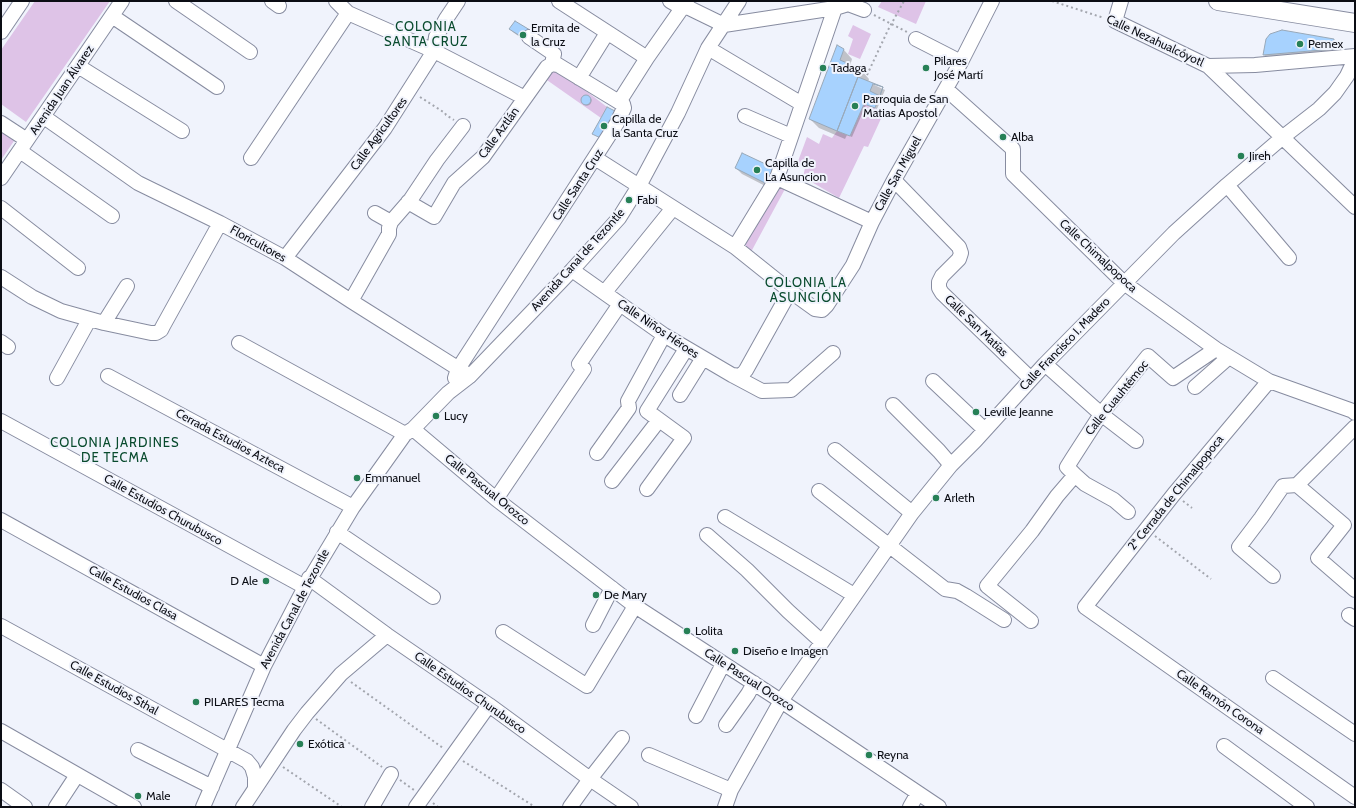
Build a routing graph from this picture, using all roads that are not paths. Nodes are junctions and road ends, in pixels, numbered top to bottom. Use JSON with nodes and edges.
{"nodes":[{"id":1,"x":22,"y":1,"type":"edge"},
{"id":2,"x":122,"y":1,"type":"edge"},
{"id":3,"x":176,"y":1,"type":"edge"},
{"id":4,"x":458,"y":1,"type":"edge"},
{"id":5,"x":559,"y":1,"type":"edge"},
{"id":6,"x":670,"y":1,"type":"edge"},
{"id":7,"x":738,"y":1,"type":"edge"},
{"id":8,"x":992,"y":1,"type":"edge"},
{"id":9,"x":1121,"y":1,"type":"edge"},
{"id":10,"x":1218,"y":1,"type":"edge"},
{"id":11,"x":686,"y":4,"type":"edge"},
{"id":12,"x":342,"y":5,"type":"edge"},
{"id":13,"x":835,"y":8,"type":"junction"},
{"id":14,"x":864,"y":10,"type":"road end"},
{"id":15,"x":112,"y":16,"type":"junction"},
{"id":16,"x":1355,"y":23,"type":"edge"},
{"id":17,"x":724,"y":25,"type":"junction"},
{"id":18,"x":1,"y":32,"type":"edge"},
{"id":19,"x":607,"y":33,"type":"junction"},
{"id":20,"x":529,"y":37,"type":"dead end"},
{"id":21,"x":916,"y":39,"type":"road end"},
{"id":22,"x":708,"y":48,"type":"junction"},
{"id":23,"x":434,"y":51,"type":"junction"},
{"id":24,"x":250,"y":52,"type":"dead end"},
{"id":25,"x":647,"y":58,"type":"junction"},
{"id":26,"x":1355,"y":58,"type":"edge"},
{"id":27,"x":961,"y":62,"type":"junction"},
{"id":28,"x":552,"y":64,"type":"junction"},
{"id":29,"x":78,"y":66,"type":"junction"},
{"id":30,"x":1208,"y":66,"type":"junction"},
{"id":31,"x":579,"y":78,"type":"junction"},
{"id":32,"x":217,"y":87,"type":"dead end"},
{"id":33,"x":946,"y":89,"type":"junction"},
{"id":34,"x":525,"y":98,"type":"junction"},
{"id":35,"x":619,"y":102,"type":"junction"},
{"id":36,"x":802,"y":104,"type":"junction"},
{"id":37,"x":745,"y":116,"type":"dead end"},
{"id":38,"x":44,"y":117,"type":"junction"},
{"id":39,"x":1,"y":123,"type":"edge"},
{"id":40,"x":463,"y":126,"type":"road end"},
{"id":41,"x":182,"y":131,"type":"dead end"},
{"id":42,"x":791,"y":136,"type":"junction"},
{"id":43,"x":1284,"y":137,"type":"junction"},
{"id":44,"x":24,"y":146,"type":"junction"},
{"id":45,"x":251,"y":158,"type":"dead end"},
{"id":46,"x":595,"y":158,"type":"junction"},
{"id":47,"x":1,"y":178,"type":"edge"},
{"id":48,"x":777,"y":178,"type":"junction"},
{"id":49,"x":894,"y":180,"type":"junction"},
{"id":50,"x":1227,"y":185,"type":"junction"},
{"id":51,"x":639,"y":186,"type":"junction"},
{"id":52,"x":408,"y":202,"type":"junction"},
{"id":53,"x":1355,"y":207,"type":"edge"},
{"id":54,"x":1,"y":208,"type":"edge"},
{"id":55,"x":673,"y":208,"type":"junction"},
{"id":56,"x":375,"y":213,"type":"dead end"},
{"id":57,"x":112,"y":216,"type":"dead end"},
{"id":58,"x":391,"y":222,"type":"junction"},
{"id":59,"x":872,"y":222,"type":"junction"},
{"id":60,"x":220,"y":223,"type":"junction"},
{"id":61,"x":736,"y":247,"type":"junction"},
{"id":62,"x":286,"y":258,"type":"junction"},
{"id":63,"x":1288,"y":258,"type":"dead end"},
{"id":64,"x":78,"y":268,"type":"dead end"},
{"id":65,"x":572,"y":270,"type":"junction"},
{"id":66,"x":1,"y":277,"type":"edge"},
{"id":67,"x":1124,"y":283,"type":"junction"},
{"id":68,"x":127,"y":286,"type":"dead end"},
{"id":69,"x":790,"y":291,"type":"junction"},
{"id":70,"x":605,"y":292,"type":"junction"},
{"id":71,"x":351,"y":301,"type":"junction"},
{"id":72,"x":620,"y":304,"type":"junction"},
{"id":73,"x":89,"y":320,"type":"junction"},
{"id":74,"x":104,"y":324,"type":"junction"},
{"id":75,"x":664,"y":335,"type":"junction"},
{"id":76,"x":239,"y":343,"type":"dead end"},
{"id":77,"x":686,"y":349,"type":"junction"},
{"id":78,"x":1216,"y":349,"type":"junction"},
{"id":79,"x":833,"y":352,"type":"dead end"},
{"id":80,"x":1229,"y":357,"type":"junction"},
{"id":81,"x":703,"y":358,"type":"junction"},
{"id":82,"x":1045,"y":364,"type":"junction"},
{"id":83,"x":464,"y":372,"type":"junction"},
{"id":84,"x":732,"y":375,"type":"junction"},
{"id":85,"x":108,"y":376,"type":"dead end"},
{"id":86,"x":57,"y":378,"type":"dead end"},
{"id":87,"x":1031,"y":379,"type":"junction"},
{"id":88,"x":934,"y":381,"type":"dead end"},
{"id":89,"x":1269,"y":381,"type":"junction"},
{"id":90,"x":1195,"y":387,"type":"dead end"},
{"id":91,"x":680,"y":395,"type":"dead end"},
{"id":92,"x":893,"y":405,"type":"dead end"},
{"id":93,"x":1354,"y":411,"type":"edge"},
{"id":94,"x":1101,"y":414,"type":"junction"},
{"id":95,"x":658,"y":420,"type":"junction"},
{"id":96,"x":1,"y":421,"type":"edge"},
{"id":97,"x":1355,"y":428,"type":"edge"},
{"id":98,"x":985,"y":430,"type":"junction"},
{"id":99,"x":409,"y":431,"type":"junction"},
{"id":100,"x":1136,"y":441,"type":"dead end"},
{"id":101,"x":836,"y":450,"type":"dead end"},
{"id":102,"x":597,"y":453,"type":"dead end"},
{"id":103,"x":952,"y":465,"type":"junction"},
{"id":104,"x":1071,"y":471,"type":"junction"},
{"id":105,"x":612,"y":480,"type":"dead end"},
{"id":106,"x":1297,"y":485,"type":"junction"},
{"id":107,"x":647,"y":490,"type":"dead end"},
{"id":108,"x":819,"y":491,"type":"dead end"},
{"id":109,"x":496,"y":499,"type":"junction"},
{"id":110,"x":353,"y":507,"type":"junction"},
{"id":111,"x":1128,"y":512,"type":"dead end"},
{"id":112,"x":912,"y":513,"type":"junction"},
{"id":113,"x":725,"y":517,"type":"dead end"},
{"id":114,"x":1,"y":520,"type":"edge"},
{"id":115,"x":338,"y":532,"type":"junction"},
{"id":116,"x":708,"y":535,"type":"dead end"},
{"id":117,"x":890,"y":545,"type":"junction"},
{"id":118,"x":1273,"y":576,"type":"dead end"},
{"id":119,"x":307,"y":582,"type":"junction"},
{"id":120,"x":612,"y":588,"type":"junction"},
{"id":121,"x":1355,"y":590,"type":"edge"},
{"id":122,"x":854,"y":595,"type":"junction"},
{"id":123,"x":433,"y":597,"type":"dead end"},
{"id":124,"x":635,"y":606,"type":"junction"},
{"id":125,"x":1086,"y":607,"type":"joint"},
{"id":126,"x":1004,"y":620,"type":"dead end"},
{"id":127,"x":1031,"y":621,"type":"dead end"},
{"id":128,"x":593,"y":625,"type":"dead end"},
{"id":129,"x":1,"y":626,"type":"edge"},
{"id":130,"x":503,"y":632,"type":"dead end"},
{"id":131,"x":387,"y":635,"type":"junction"},
{"id":132,"x":822,"y":642,"type":"junction"},
{"id":133,"x":723,"y":664,"type":"junction"},
{"id":134,"x":264,"y":666,"type":"junction"},
{"id":135,"x":1273,"y":678,"type":"dead end"},
{"id":136,"x":754,"y":683,"type":"junction"},
{"id":137,"x":781,"y":701,"type":"junction"},
{"id":138,"x":489,"y":705,"type":"junction"},
{"id":139,"x":696,"y":716,"type":"dead end"},
{"id":140,"x":726,"y":725,"type":"dead end"},
{"id":141,"x":1,"y":731,"type":"edge"},
{"id":142,"x":1355,"y":734,"type":"edge"},
{"id":143,"x":622,"y":738,"type":"dead end"},
{"id":144,"x":1224,"y":746,"type":"dead end"},
{"id":145,"x":138,"y":750,"type":"dead end"},
{"id":146,"x":228,"y":751,"type":"junction"},
{"id":147,"x":649,"y":755,"type":"dead end"},
{"id":148,"x":391,"y":774,"type":"road end"},
{"id":149,"x":77,"y":775,"type":"junction"},
{"id":150,"x":590,"y":779,"type":"junction"},
{"id":151,"x":212,"y":787,"type":"junction"},
{"id":152,"x":255,"y":788,"type":"junction"},
{"id":153,"x":1,"y":790,"type":"edge"},
{"id":154,"x":731,"y":790,"type":"junction"},
{"id":155,"x":918,"y":793,"type":"junction"},
{"id":156,"x":1355,"y":797,"type":"edge"},
{"id":157,"x":420,"y":802,"type":"edge"},
{"id":158,"x":25,"y":807,"type":"edge"},
{"id":159,"x":56,"y":807,"type":"edge"},
{"id":160,"x":134,"y":807,"type":"edge"},
{"id":161,"x":203,"y":807,"type":"edge"},
{"id":162,"x":243,"y":807,"type":"edge"},
{"id":163,"x":372,"y":807,"type":"edge"},
{"id":164,"x":570,"y":807,"type":"edge"},
{"id":165,"x":631,"y":807,"type":"edge"},
{"id":166,"x":725,"y":807,"type":"edge"},
{"id":167,"x":910,"y":807,"type":"edge"},
{"id":168,"x":939,"y":807,"type":"edge"},
{"id":169,"x":1308,"y":807,"type":"edge"},
{"id":170,"x":1349,"y":807,"type":"edge"}],
"edges":[{"from":1,"to":18,"type":"street"},
{"from":2,"to":15,"type":"street","name":"Avenida Juan Álvarez"},
{"from":3,"to":24,"type":"street"},
{"from":4,"to":23,"type":"street","name":"Calle Agricultores"},
{"from":5,"to":19,"type":"street"},
{"from":6,"to":11,"type":"street"},
{"from":7,"to":17,"type":"street","name":"Avenida Canal de Tezontle"},
{"from":8,"to":27,"type":"street","name":"Calle San Miguel"},
{"from":9,"to":30,"type":"street","name":"Calle Nezahualcóyotl"},
{"from":10,"to":16,"type":"main road"},
{"from":11,"to":17,"type":"street"},
{"from":11,"to":25,"type":"street"},
{"from":12,"to":23,"type":"street"},
{"from":12,"to":45,"type":"street"},
{"from":13,"to":14,"type":"street"},
{"from":13,"to":17,"type":"street"},
{"from":13,"to":36,"type":"street"},
{"from":15,"to":29,"type":"street","name":"Avenida Juan Álvarez"},
{"from":15,"to":32,"type":"street"},
{"from":17,"to":22,"type":"street","name":"Avenida Canal de Tezontle"},
{"from":19,"to":25,"type":"street"},
{"from":19,"to":31,"type":"street"},
{"from":20,"to":28,"type":"street"},
{"from":21,"to":27,"type":"street"},
{"from":22,"to":36,"type":"street"},
{"from":22,"to":51,"type":"street","name":"Avenida Canal de Tezontle"},
{"from":23,"to":34,"type":"street"},
{"from":23,"to":62,"type":"street","name":"Calle Agricultores"},
{"from":25,"to":35,"type":"street"},
{"from":26,"to":30,"type":"street","name":"Calle Nezahualcóyotl"},
{"from":26,"to":43,"type":"street","name":"Calle Francisco I. Madero"},
{"from":27,"to":33,"type":"street","name":"Calle San Miguel"},
{"from":28,"to":31,"type":"street"},
{"from":28,"to":34,"type":"street","name":"Calle Aztlán"},
{"from":29,"to":38,"type":"street","name":"Avenida Juan Álvarez"},
{"from":29,"to":41,"type":"street"},
{"from":30,"to":43,"type":"street"},
{"from":31,"to":35,"type":"street"},
{"from":33,"to":49,"type":"street","name":"Calle San Miguel"},
{"from":33,"to":67,"type":"street","name":"Calle Chimalpopoca"},
{"from":34,"to":52,"type":"street","name":"Calle Aztlán"},
{"from":35,"to":46,"type":"street","name":"Calle Santa Cruz"},
{"from":36,"to":42,"type":"street"},
{"from":37,"to":42,"type":"street"},
{"from":38,"to":44,"type":"street","name":"Avenida Juan Álvarez"},
{"from":38,"to":60,"type":"street","name":"Floricultores"},
{"from":39,"to":44,"type":"street"},
{"from":40,"to":52,"type":"street"},
{"from":42,"to":48,"type":"street"},
{"from":43,"to":50,"type":"street","name":"Calle Francisco I. Madero"},
{"from":43,"to":53,"type":"street"},
{"from":44,"to":47,"type":"street","name":"Avenida Juan Álvarez"},
{"from":44,"to":57,"type":"street"},
{"from":46,"to":51,"type":"street"},
{"from":46,"to":83,"type":"street","name":"Calle Santa Cruz"},
{"from":48,"to":59,"type":"street"},
{"from":48,"to":61,"type":"street"},
{"from":49,"to":59,"type":"street","name":"Calle San Miguel"},
{"from":49,"to":87,"type":"street","name":"Calle San Matías"},
{"from":50,"to":63,"type":"street"},
{"from":50,"to":67,"type":"street","name":"Calle Francisco I. Madero"},
{"from":51,"to":55,"type":"street"},
{"from":51,"to":65,"type":"street","name":"Avenida Canal de Tezontle"},
{"from":52,"to":58,"type":"street"},
{"from":54,"to":64,"type":"street"},
{"from":55,"to":61,"type":"street"},
{"from":55,"to":70,"type":"street"},
{"from":56,"to":58,"type":"street"},
{"from":58,"to":71,"type":"street"},
{"from":59,"to":69,"type":"street","name":"Calle San Miguel"},
{"from":60,"to":62,"type":"street","name":"Floricultores"},
{"from":60,"to":74,"type":"street"},
{"from":61,"to":69,"type":"street"},
{"from":62,"to":71,"type":"street","name":"Floricultores"},
{"from":65,"to":70,"type":"street","name":"Calle Niños Héroes"},
{"from":65,"to":83,"type":"street","name":"Avenida Canal de Tezontle"},
{"from":66,"to":73,"type":"street"},
{"from":67,"to":78,"type":"street","name":"Calle Chimalpopoca"},
{"from":67,"to":82,"type":"street","name":"Calle Francisco I. Madero"},
{"from":68,"to":74,"type":"street"},
{"from":69,"to":84,"type":"street"},
{"from":70,"to":72,"type":"street","name":"Calle Niños Héroes"},
{"from":71,"to":83,"type":"street","name":"Floricultores"},
{"from":72,"to":75,"type":"street","name":"Calle Niños Héroes"},
{"from":72,"to":109,"type":"street"},
{"from":73,"to":74,"type":"street"},
{"from":73,"to":86,"type":"street"},
{"from":75,"to":77,"type":"street","name":"Calle Niños Héroes"},
{"from":75,"to":102,"type":"street"},
{"from":76,"to":99,"type":"street","name":"Calle Pascual Orozco"},
{"from":77,"to":81,"type":"street","name":"Calle Niños Héroes"},
{"from":77,"to":95,"type":"street"},
{"from":78,"to":80,"type":"street","name":"Calle Chimalpopoca"},
{"from":78,"to":94,"type":"street","name":"Calle Cuauhtémoc"},
{"from":79,"to":84,"type":"street","name":"Calle Niños Héroes"},
{"from":80,"to":89,"type":"street","name":"Calle Chimalpopoca"},
{"from":80,"to":90,"type":"street"},
{"from":81,"to":84,"type":"street","name":"Calle Niños Héroes"},
{"from":81,"to":91,"type":"street"},
{"from":82,"to":87,"type":"street","name":"Calle Francisco I. Madero"},
{"from":82,"to":94,"type":"street"},
{"from":83,"to":99,"type":"street","name":"Avenida Canal de Tezontle"},
{"from":85,"to":110,"type":"street","name":"Cerrada Estudios Azteca"},
{"from":87,"to":98,"type":"street","name":"Calle Francisco I. Madero"},
{"from":88,"to":98,"type":"street"},
{"from":89,"to":93,"type":"street","name":"Calle Chimalpopoca"},
{"from":89,"to":125,"type":"street","name":"2ª Cerrada de Chimalpopoca"},
{"from":92,"to":103,"type":"street"},
{"from":94,"to":100,"type":"street"},
{"from":94,"to":104,"type":"street","name":"Calle Cuauhtémoc"},
{"from":95,"to":105,"type":"street"},
{"from":95,"to":107,"type":"street"},
{"from":96,"to":119,"type":"street","name":"Calle Estudios Churubusco"},
{"from":97,"to":106,"type":"street"},
{"from":98,"to":103,"type":"street","name":"Calle Francisco I. Madero"},
{"from":99,"to":109,"type":"street","name":"Calle Pascual Orozco"},
{"from":99,"to":110,"type":"street","name":"Avenida Canal de Tezontle"},
{"from":101,"to":112,"type":"street"},
{"from":103,"to":112,"type":"street","name":"Calle Francisco I. Madero"},
{"from":104,"to":111,"type":"street"},
{"from":104,"to":127,"type":"street","name":"Calle Cuauhtémoc"},
{"from":106,"to":118,"type":"street"},
{"from":106,"to":121,"type":"street"},
{"from":108,"to":117,"type":"street"},
{"from":109,"to":120,"type":"street","name":"Calle Pascual Orozco"},
{"from":110,"to":115,"type":"street","name":"Avenida Canal de Tezontle"},
{"from":112,"to":117,"type":"street","name":"Calle Francisco I. Madero"},
{"from":113,"to":122,"type":"street"},
{"from":114,"to":134,"type":"street","name":"Calle Estudios Clasa"},
{"from":115,"to":119,"type":"street","name":"Avenida Canal de Tezontle"},
{"from":115,"to":123,"type":"street"},
{"from":116,"to":132,"type":"street"},
{"from":117,"to":122,"type":"street","name":"Calle Francisco I. Madero"},
{"from":117,"to":126,"type":"street"},
{"from":119,"to":131,"type":"street","name":"Calle Estudios Churubusco"},
{"from":119,"to":134,"type":"street","name":"Avenida Canal de Tezontle"},
{"from":120,"to":124,"type":"street","name":"Calle Pascual Orozco"},
{"from":120,"to":128,"type":"street"},
{"from":122,"to":132,"type":"street","name":"Calle Francisco I. Madero"},
{"from":124,"to":130,"type":"street"},
{"from":124,"to":133,"type":"street","name":"Calle Pascual Orozco"},
{"from":125,"to":156,"type":"street","name":"Calle Ramón Corona"},
{"from":129,"to":146,"type":"street","name":"Calle Estudios Sthal"},
{"from":131,"to":138,"type":"street","name":"Calle Estudios Churubusco"},
{"from":131,"to":152,"type":"street"},
{"from":132,"to":137,"type":"street","name":"Calle Francisco I. Madero"},
{"from":133,"to":136,"type":"street","name":"Calle Pascual Orozco"},
{"from":133,"to":139,"type":"street"},
{"from":134,"to":146,"type":"street","name":"Avenida Canal de Tezontle"},
{"from":135,"to":142,"type":"street"},
{"from":136,"to":137,"type":"street","name":"Calle Pascual Orozco"},
{"from":136,"to":140,"type":"street"},
{"from":137,"to":154,"type":"street","name":"Calle Francisco I. Madero"},
{"from":137,"to":155,"type":"street","name":"Calle Pascual Orozco"},
{"from":138,"to":150,"type":"street","name":"Calle Estudios Churubusco"},
{"from":138,"to":157,"type":"street"},
{"from":141,"to":149,"type":"street"},
{"from":143,"to":150,"type":"street"},
{"from":144,"to":169,"type":"street"},
{"from":145,"to":151,"type":"street"},
{"from":146,"to":151,"type":"street","name":"Avenida Canal de Tezontle"},
{"from":146,"to":152,"type":"street","name":"Calle Estudios Sthal"},
{"from":147,"to":154,"type":"street"},
{"from":148,"to":163,"type":"street"},
{"from":149,"to":159,"type":"street"},
{"from":149,"to":160,"type":"street"},
{"from":150,"to":164,"type":"street"},
{"from":150,"to":165,"type":"street","name":"Calle Estudios Churubusco"},
{"from":151,"to":161,"type":"street","name":"Avenida Canal de Tezontle"},
{"from":152,"to":162,"type":"street"},
{"from":153,"to":158,"type":"street"},
{"from":154,"to":166,"type":"street","name":"Calle Francisco I. Madero"},
{"from":155,"to":167,"type":"street"},
{"from":155,"to":168,"type":"street","name":"Calle Pascual Orozco"},
{"from":156,"to":170,"type":"street"}]}
